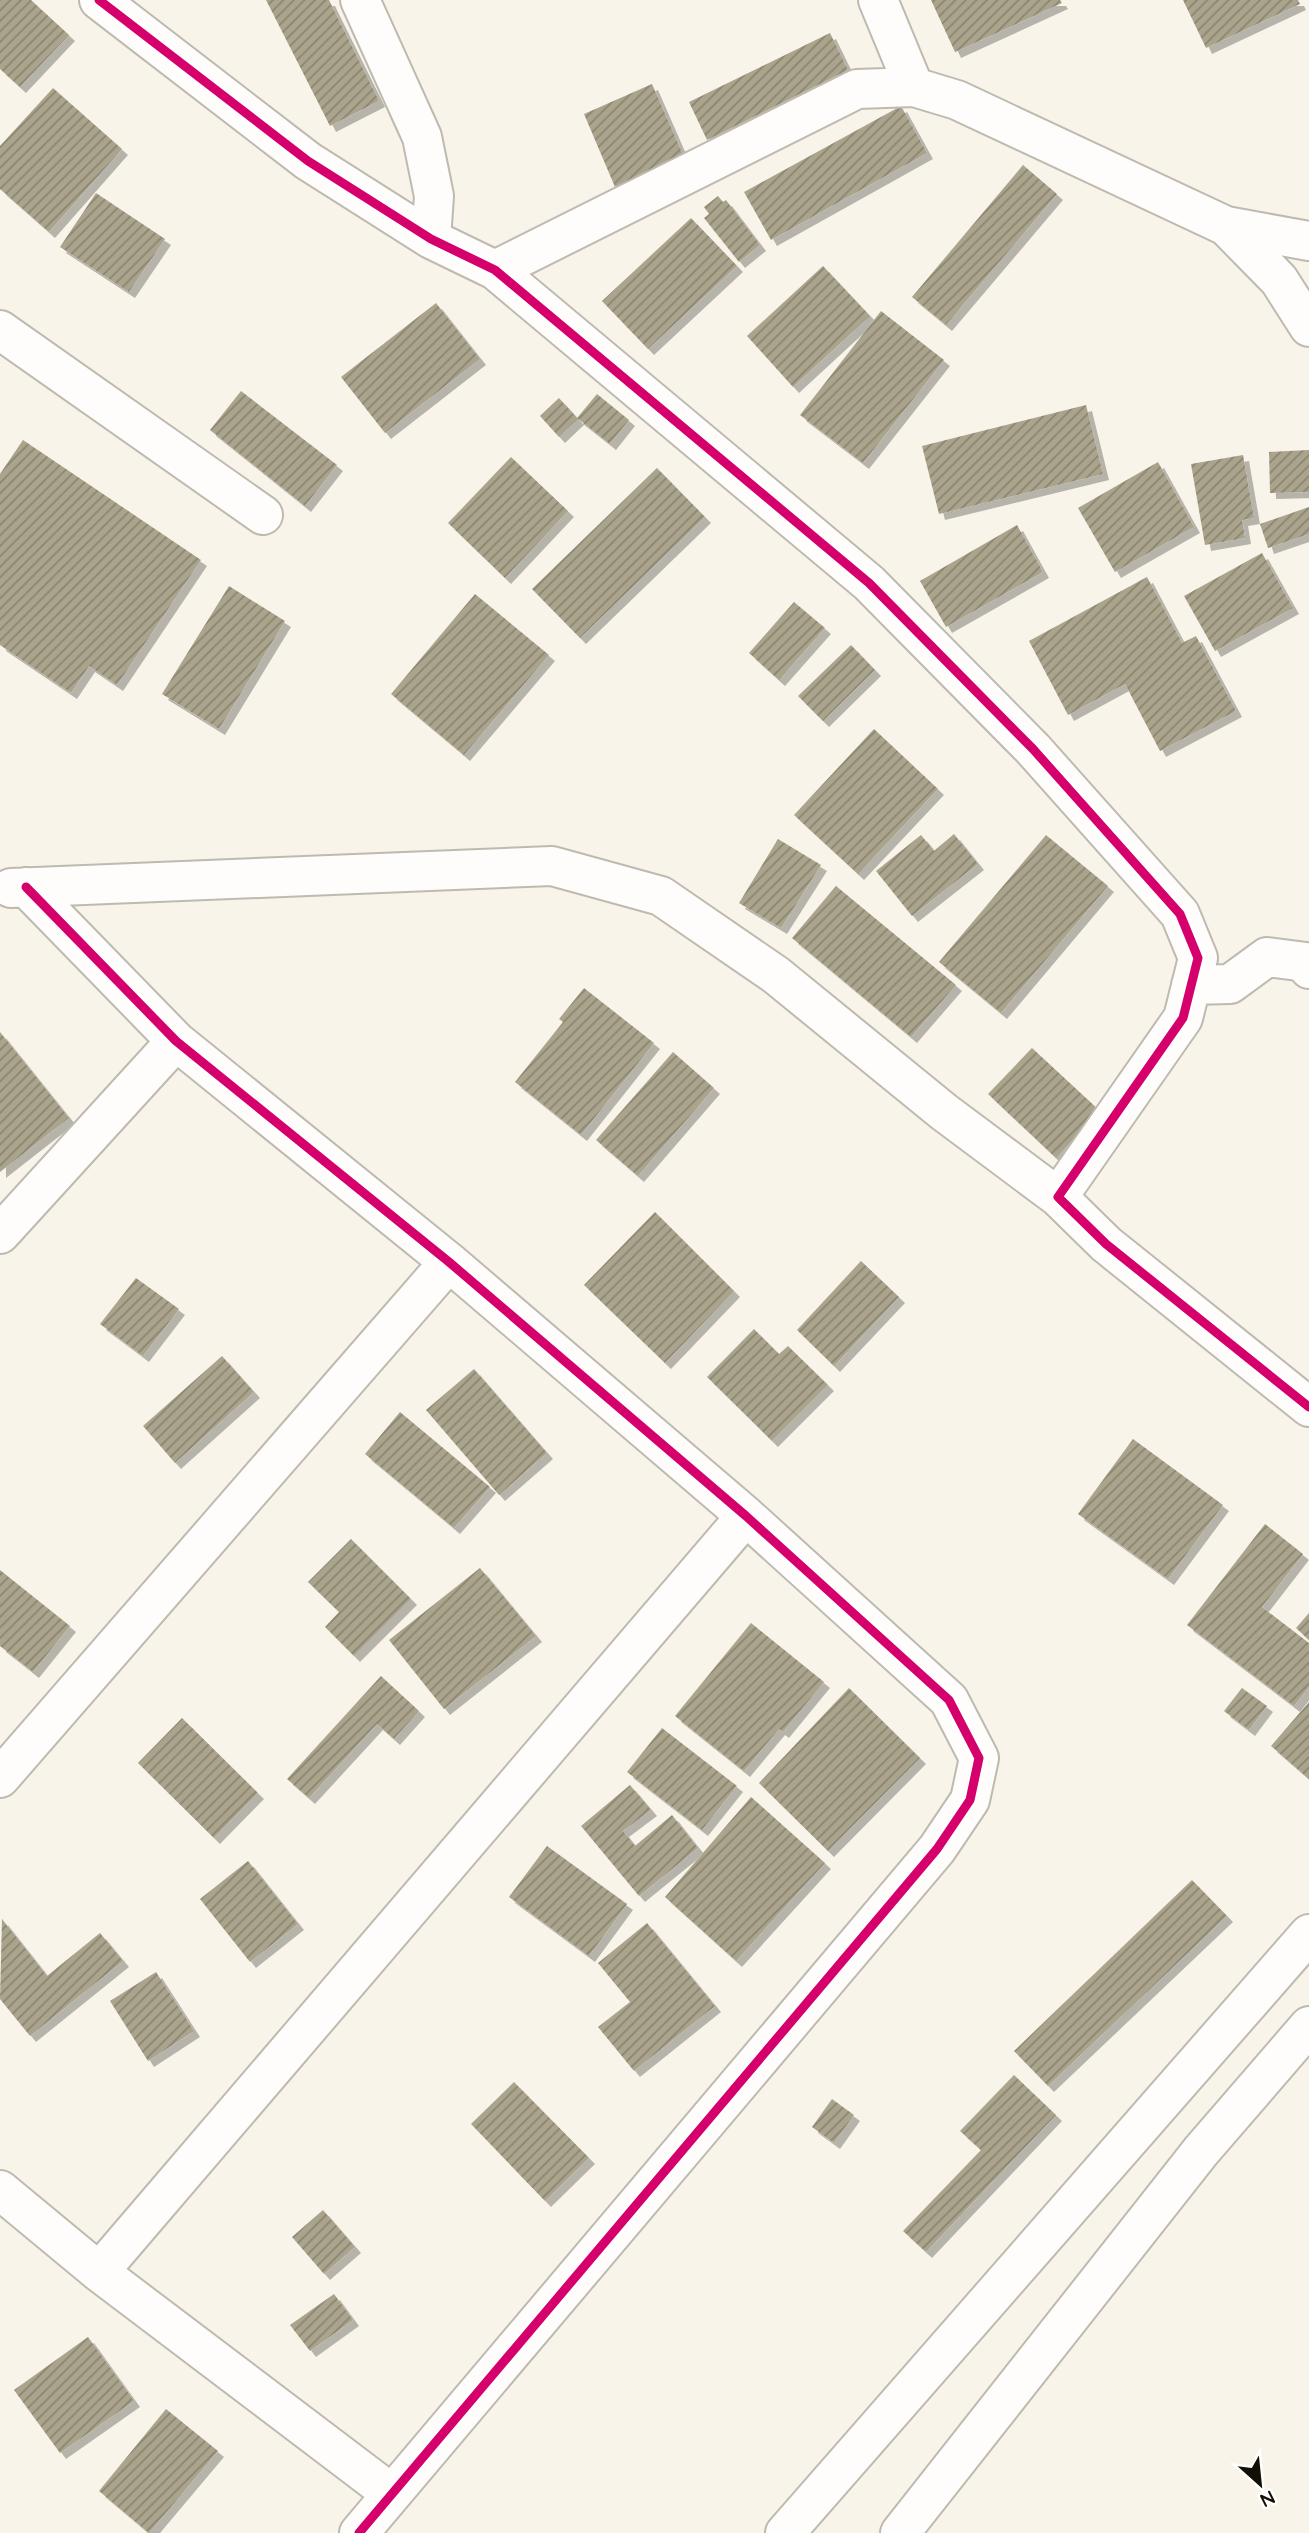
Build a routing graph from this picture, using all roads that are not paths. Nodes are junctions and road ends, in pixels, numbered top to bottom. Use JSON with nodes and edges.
{"nodes":[{"id":1,"x":99,"y":0,"type":"edge"},
{"id":2,"x":360,"y":0,"type":"edge"},
{"id":3,"x":878,"y":0,"type":"edge"},
{"id":4,"x":914,"y":87,"type":"junction"},
{"id":5,"x":1226,"y":226,"type":"junction"},
{"id":6,"x":431,"y":239,"type":"junction"},
{"id":7,"x":1309,"y":241,"type":"edge"},
{"id":8,"x":495,"y":270,"type":"junction"},
{"id":9,"x":1309,"y":327,"type":"edge"},
{"id":10,"x":0,"y":330,"type":"edge"},
{"id":11,"x":263,"y":515,"type":"dead end"},
{"id":12,"x":13,"y":888,"type":"edge"},
{"id":13,"x":1309,"y":969,"type":"edge"},
{"id":14,"x":1191,"y":985,"type":"junction"},
{"id":15,"x":176,"y":1041,"type":"junction"},
{"id":16,"x":1058,"y":1197,"type":"junction"},
{"id":17,"x":0,"y":1234,"type":"edge"},
{"id":18,"x":449,"y":1262,"type":"junction"},
{"id":19,"x":1309,"y":1407,"type":"edge"},
{"id":20,"x":746,"y":1517,"type":"junction"},
{"id":21,"x":0,"y":1778,"type":"edge"},
{"id":22,"x":1309,"y":1934,"type":"edge"},
{"id":23,"x":1309,"y":2026,"type":"edge"},
{"id":24,"x":0,"y":2190,"type":"edge"},
{"id":25,"x":99,"y":2272,"type":"junction"},
{"id":26,"x":392,"y":2494,"type":"junction"},
{"id":27,"x":359,"y":2533,"type":"edge"},
{"id":28,"x":785,"y":2533,"type":"edge"},
{"id":29,"x":900,"y":2533,"type":"edge"}],
"edges":[{"from":1,"to":6,"type":"street"},
{"from":2,"to":6,"type":"street"},
{"from":3,"to":4,"type":"street"},
{"from":4,"to":5,"type":"street"},
{"from":4,"to":8,"type":"street"},
{"from":5,"to":7,"type":"street"},
{"from":5,"to":9,"type":"street"},
{"from":6,"to":8,"type":"street"},
{"from":8,"to":14,"type":"street"},
{"from":10,"to":11,"type":"street"},
{"from":12,"to":15,"type":"street"},
{"from":12,"to":16,"type":"street"},
{"from":13,"to":14,"type":"street"},
{"from":14,"to":16,"type":"street"},
{"from":15,"to":17,"type":"street"},
{"from":15,"to":18,"type":"street"},
{"from":16,"to":19,"type":"street"},
{"from":18,"to":20,"type":"street"},
{"from":18,"to":21,"type":"street"},
{"from":20,"to":25,"type":"street"},
{"from":20,"to":26,"type":"street"},
{"from":22,"to":28,"type":"street"},
{"from":23,"to":29,"type":"street"},
{"from":24,"to":25,"type":"street"},
{"from":25,"to":26,"type":"street"},
{"from":26,"to":27,"type":"street"}]}
